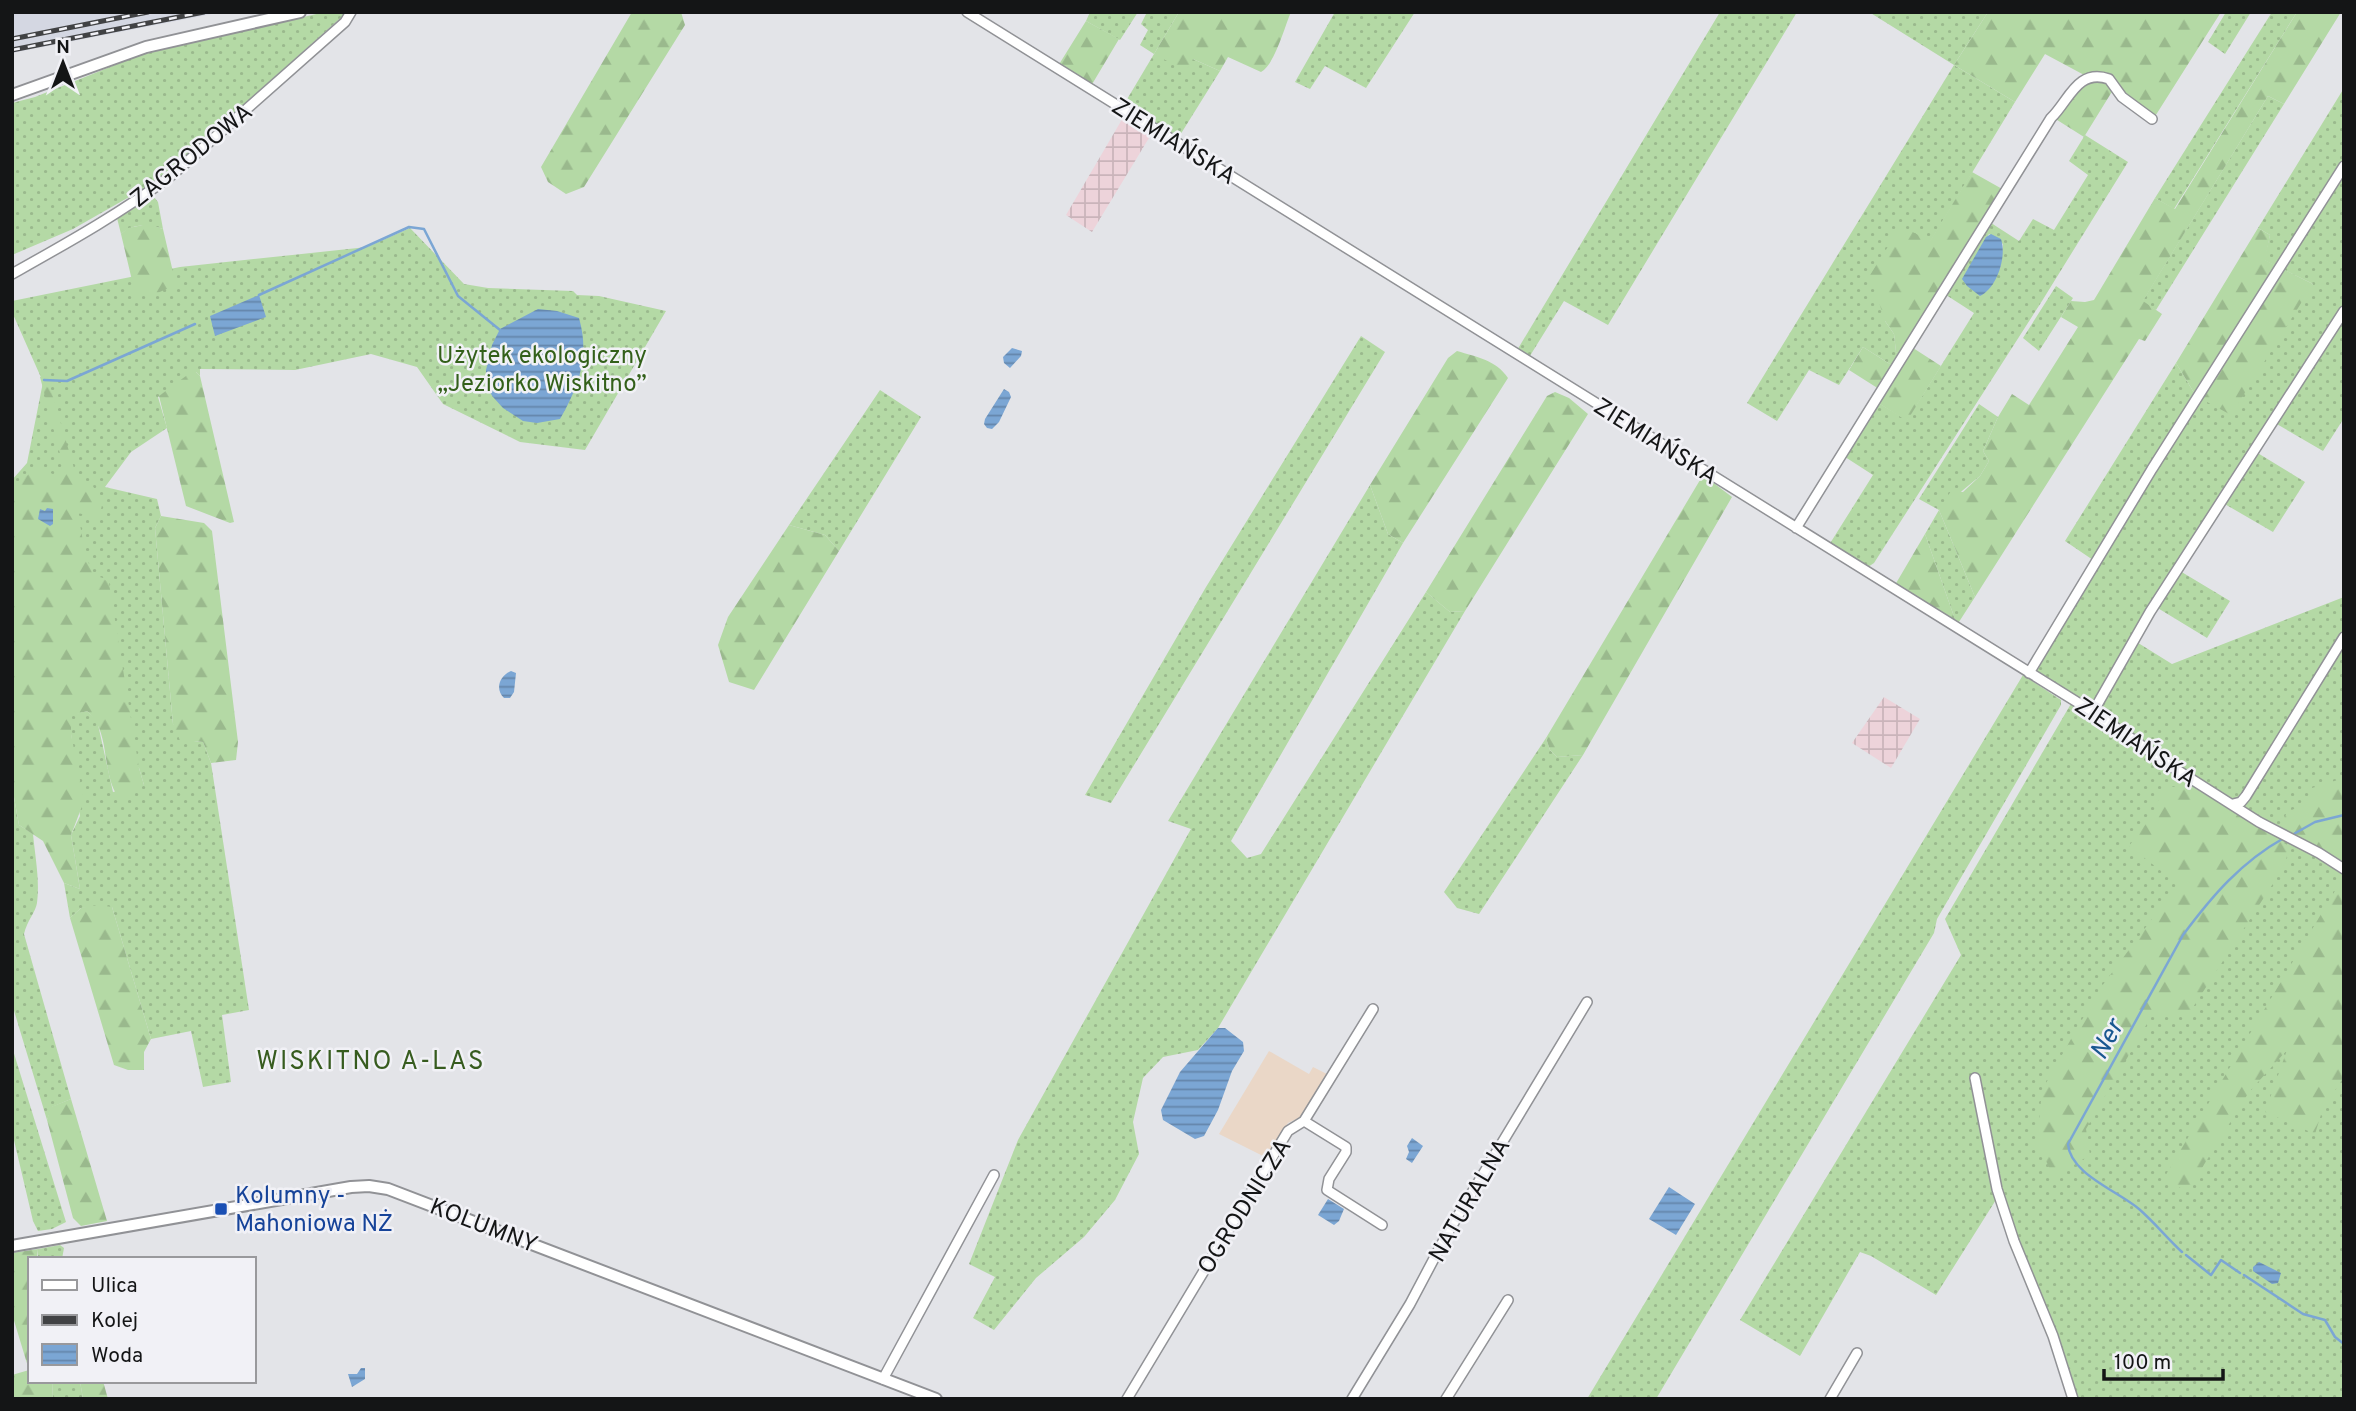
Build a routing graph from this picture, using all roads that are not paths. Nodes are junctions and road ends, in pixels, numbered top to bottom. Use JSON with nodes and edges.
{"nodes":[{"id":1,"x":300,"y":12,"type":"edge"},
{"id":2,"x":351,"y":12,"type":"edge"},
{"id":3,"x":967,"y":12,"type":"edge"},
{"id":4,"x":12,"y":96,"type":"edge"},
{"id":5,"x":2152,"y":119,"type":"dead end"},
{"id":6,"x":2344,"y":166,"type":"edge"},
{"id":7,"x":12,"y":274,"type":"edge"},
{"id":8,"x":2344,"y":311,"type":"edge"},
{"id":9,"x":1796,"y":528,"type":"junction"},
{"id":10,"x":2344,"y":637,"type":"edge"},
{"id":11,"x":2029,"y":673,"type":"junction"},
{"id":12,"x":2093,"y":712,"type":"junction"},
{"id":13,"x":2233,"y":804,"type":"junction"},
{"id":14,"x":2344,"y":869,"type":"edge"},
{"id":15,"x":1587,"y":1002,"type":"dead end"},
{"id":16,"x":1373,"y":1009,"type":"dead end"},
{"id":17,"x":1975,"y":1078,"type":"dead end"},
{"id":18,"x":1304,"y":1121,"type":"junction"},
{"id":19,"x":994,"y":1175,"type":"dead end"},
{"id":20,"x":1382,"y":1225,"type":"dead end"},
{"id":21,"x":12,"y":1246,"type":"edge"},
{"id":22,"x":1508,"y":1300,"type":"dead end"},
{"id":23,"x":1857,"y":1353,"type":"dead end"},
{"id":24,"x":884,"y":1378,"type":"junction"},
{"id":25,"x":936,"y":1399,"type":"edge"},
{"id":26,"x":1127,"y":1399,"type":"edge"},
{"id":27,"x":1352,"y":1399,"type":"edge"},
{"id":28,"x":1446,"y":1399,"type":"edge"},
{"id":29,"x":1830,"y":1399,"type":"edge"},
{"id":30,"x":2073,"y":1399,"type":"edge"}],
"edges":[{"from":1,"to":4,"type":"street"},
{"from":2,"to":7,"type":"street","name":"ZAGRODOWA"},
{"from":3,"to":9,"type":"street","name":"ZIEMIAŃSKA"},
{"from":5,"to":9,"type":"street"},
{"from":6,"to":11,"type":"street"},
{"from":8,"to":12,"type":"street"},
{"from":9,"to":11,"type":"street","name":"ZIEMIAŃSKA"},
{"from":10,"to":13,"type":"street"},
{"from":11,"to":12,"type":"street","name":"ZIEMIAŃSKA"},
{"from":12,"to":13,"type":"street","name":"ZIEMIAŃSKA"},
{"from":13,"to":14,"type":"street","name":"ZIEMIAŃSKA"},
{"from":15,"to":27,"type":"street","name":"NATURALNA"},
{"from":16,"to":18,"type":"street"},
{"from":17,"to":30,"type":"street"},
{"from":18,"to":20,"type":"street","name":"OGRODNICZA"},
{"from":18,"to":26,"type":"street","name":"OGRODNICZA"},
{"from":19,"to":24,"type":"street"},
{"from":21,"to":24,"type":"street","name":"KOLUMNY"},
{"from":22,"to":28,"type":"street"},
{"from":23,"to":29,"type":"street"},
{"from":24,"to":25,"type":"street","name":"KOLUMNY"}]}
